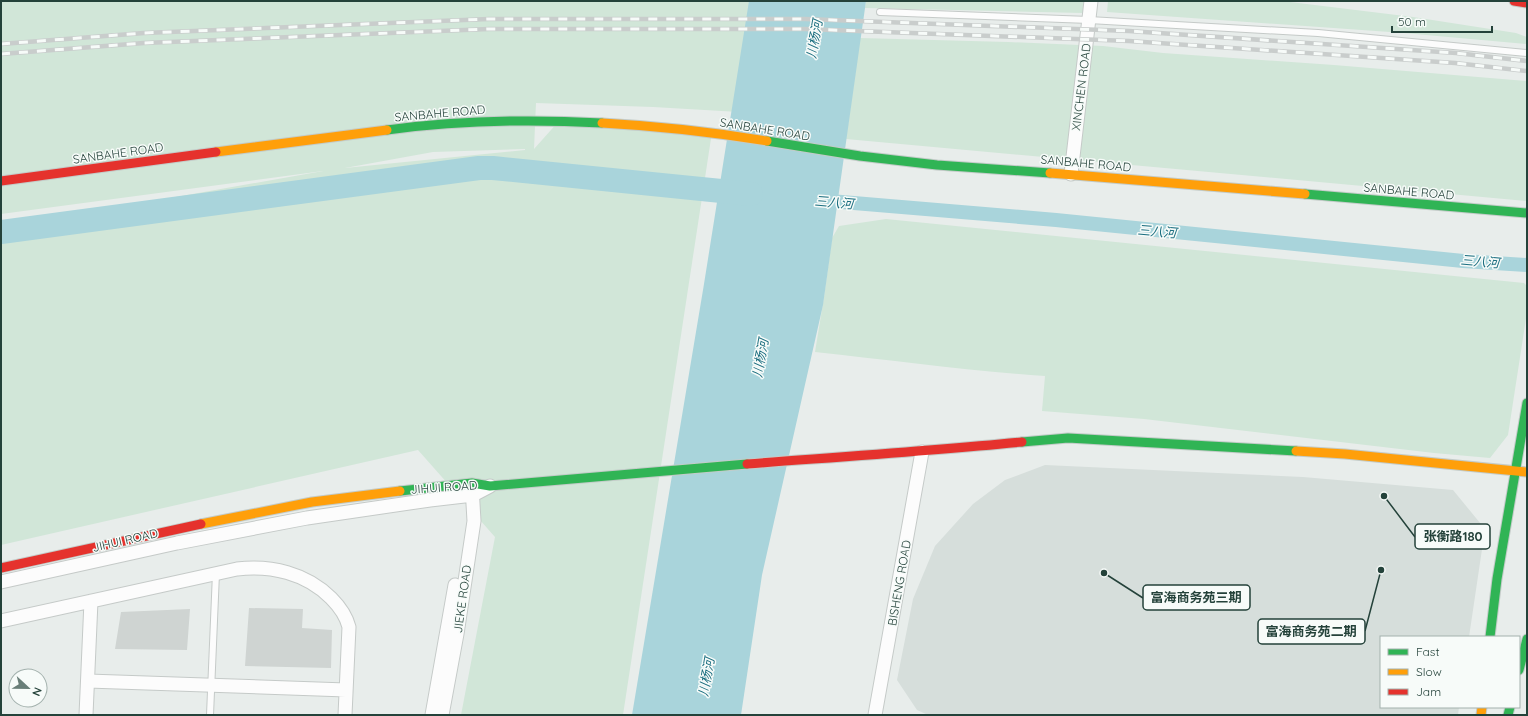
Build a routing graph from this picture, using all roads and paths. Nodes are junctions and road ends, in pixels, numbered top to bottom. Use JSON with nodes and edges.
{"nodes":[{"id":1,"x":1091,"y":1,"type":"edge"},
{"id":2,"x":1514,"y":1,"type":"edge"},
{"id":3,"x":1527,"y":3,"type":"edge"},
{"id":4,"x":880,"y":12,"type":"dead end"},
{"id":5,"x":1089,"y":20,"type":"junction"},
{"id":6,"x":1527,"y":53,"type":"edge"},
{"id":7,"x":1071,"y":174,"type":"junction"},
{"id":8,"x":1,"y":181,"type":"edge"},
{"id":9,"x":1527,"y":213,"type":"edge"},
{"id":10,"x":1527,"y":403,"type":"edge"},
{"id":11,"x":922,"y":452,"type":"junction"},
{"id":12,"x":1515,"y":471,"type":"junction"},
{"id":13,"x":1527,"y":472,"type":"edge"},
{"id":14,"x":490,"y":486,"type":"joint"},
{"id":15,"x":468,"y":490,"type":"junction"},
{"id":16,"x":1,"y":568,"type":"edge"},
{"id":17,"x":216,"y":573,"type":"junction"},
{"id":18,"x":1,"y":582,"type":"edge"},
{"id":19,"x":91,"y":601,"type":"junction"},
{"id":20,"x":1,"y":621,"type":"edge"},
{"id":21,"x":1490,"y":636,"type":"edge"},
{"id":22,"x":1527,"y":639,"type":"edge"},
{"id":23,"x":1520,"y":666,"type":"edge"},
{"id":24,"x":88,"y":681,"type":"junction"},
{"id":25,"x":211,"y":685,"type":"junction"},
{"id":26,"x":346,"y":690,"type":"junction"},
{"id":27,"x":86,"y":715,"type":"edge"},
{"id":28,"x":210,"y":715,"type":"edge"},
{"id":29,"x":346,"y":715,"type":"edge"},
{"id":30,"x":432,"y":715,"type":"edge"},
{"id":31,"x":442,"y":715,"type":"edge"},
{"id":32,"x":876,"y":715,"type":"edge"}],
"edges":[{"from":1,"to":5,"type":"street","name":"XINCHEN ROAD"},
{"from":2,"to":3,"type":"street"},
{"from":4,"to":5,"type":"lane"},
{"from":5,"to":6,"type":"lane"},
{"from":5,"to":7,"type":"street","name":"XINCHEN ROAD"},
{"from":7,"to":8,"type":"street","name":"SANBAHE ROAD"},
{"from":7,"to":9,"type":"street","name":"SANBAHE ROAD"},
{"from":10,"to":12,"type":"street"},
{"from":11,"to":12,"type":"street"},
{"from":11,"to":14,"type":"street"},
{"from":11,"to":32,"type":"street","name":"BISHENG ROAD"},
{"from":12,"to":13,"type":"street"},
{"from":12,"to":21,"type":"street"},
{"from":14,"to":15,"type":"street","name":"JIHUI ROAD"},
{"from":15,"to":16,"type":"street","name":"JIHUI ROAD"},
{"from":15,"to":18,"type":"street","name":"JIHUI ROAD"},
{"from":15,"to":30,"type":"street","name":"JIEKE ROAD"},
{"from":15,"to":31,"type":"street","name":"JIEKE ROAD"},
{"from":17,"to":19,"type":"street"},
{"from":17,"to":25,"type":"lane"},
{"from":17,"to":26,"type":"street"},
{"from":19,"to":20,"type":"street"},
{"from":19,"to":24,"type":"street"},
{"from":22,"to":23,"type":"street"},
{"from":24,"to":25,"type":"street"},
{"from":24,"to":27,"type":"street"},
{"from":25,"to":26,"type":"street"},
{"from":25,"to":28,"type":"lane"},
{"from":26,"to":29,"type":"street"}]}
